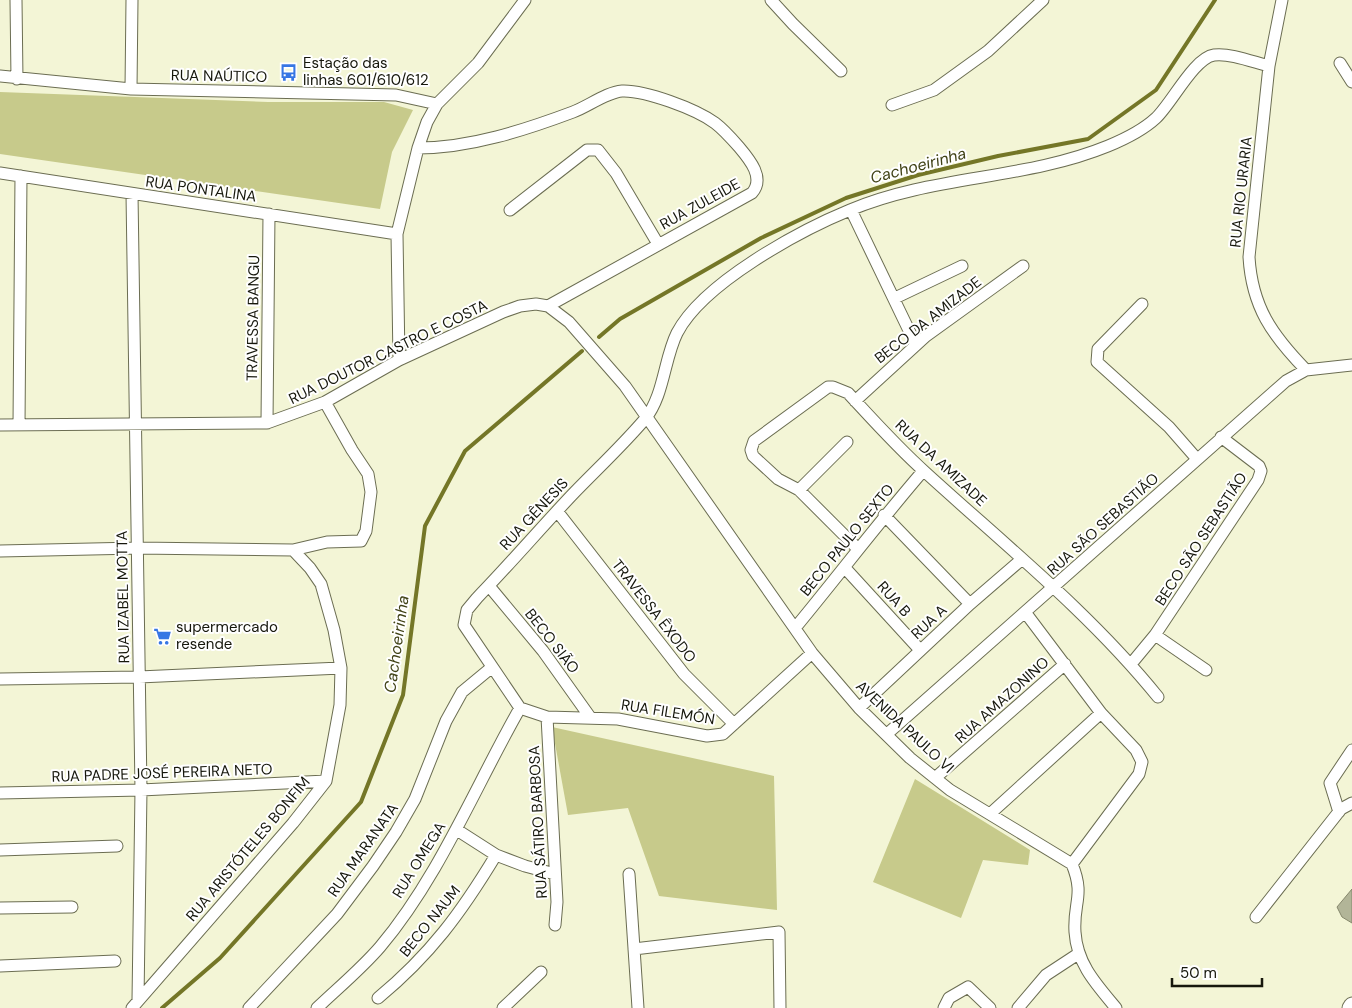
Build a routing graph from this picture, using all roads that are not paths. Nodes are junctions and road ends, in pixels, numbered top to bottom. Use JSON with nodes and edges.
{"nodes":[{"id":1,"x":16,"y":0,"type":"edge"},
{"id":2,"x":132,"y":0,"type":"edge"},
{"id":3,"x":525,"y":0,"type":"edge"},
{"id":4,"x":771,"y":0,"type":"edge"},
{"id":5,"x":1043,"y":0,"type":"edge"},
{"id":6,"x":1282,"y":0,"type":"edge"},
{"id":7,"x":1340,"y":63,"type":"dead end"},
{"id":8,"x":1269,"y":66,"type":"junction"},
{"id":9,"x":841,"y":71,"type":"dead end"},
{"id":10,"x":0,"y":76,"type":"edge"},
{"id":11,"x":17,"y":79,"type":"junction"},
{"id":12,"x":1352,"y":82,"type":"edge"},
{"id":13,"x":131,"y":89,"type":"junction"},
{"id":14,"x":437,"y":104,"type":"junction"},
{"id":15,"x":892,"y":105,"type":"dead end"},
{"id":16,"x":418,"y":148,"type":"junction"},
{"id":17,"x":0,"y":173,"type":"edge"},
{"id":18,"x":21,"y":176,"type":"junction"},
{"id":19,"x":132,"y":194,"type":"junction"},
{"id":20,"x":510,"y":210,"type":"dead end"},
{"id":21,"x":851,"y":210,"type":"junction"},
{"id":22,"x":269,"y":214,"type":"junction"},
{"id":23,"x":397,"y":234,"type":"junction"},
{"id":24,"x":658,"y":244,"type":"junction"},
{"id":25,"x":962,"y":266,"type":"dead end"},
{"id":26,"x":1023,"y":266,"type":"dead end"},
{"id":27,"x":895,"y":298,"type":"junction"},
{"id":28,"x":1142,"y":304,"type":"dead end"},
{"id":29,"x":548,"y":306,"type":"junction"},
{"id":30,"x":916,"y":345,"type":"junction"},
{"id":31,"x":399,"y":360,"type":"junction"},
{"id":32,"x":1352,"y":365,"type":"edge"},
{"id":33,"x":1306,"y":370,"type":"junction"},
{"id":34,"x":855,"y":400,"type":"junction"},
{"id":35,"x":325,"y":402,"type":"junction"},
{"id":36,"x":647,"y":417,"type":"junction"},
{"id":37,"x":267,"y":423,"type":"junction"},
{"id":38,"x":0,"y":425,"type":"edge"},
{"id":39,"x":19,"y":425,"type":"junction"},
{"id":40,"x":136,"y":426,"type":"junction"},
{"id":41,"x":1221,"y":438,"type":"junction"},
{"id":42,"x":847,"y":442,"type":"dead end"},
{"id":43,"x":1197,"y":459,"type":"junction"},
{"id":44,"x":923,"y":471,"type":"junction"},
{"id":45,"x":799,"y":490,"type":"junction"},
{"id":46,"x":557,"y":511,"type":"junction"},
{"id":47,"x":884,"y":515,"type":"junction"},
{"id":48,"x":137,"y":548,"type":"junction"},
{"id":49,"x":858,"y":549,"type":"junction"},
{"id":50,"x":293,"y":550,"type":"junction"},
{"id":51,"x":0,"y":551,"type":"edge"},
{"id":52,"x":1021,"y":560,"type":"junction"},
{"id":53,"x":845,"y":568,"type":"junction"},
{"id":54,"x":489,"y":586,"type":"junction"},
{"id":55,"x":1054,"y":588,"type":"junction"},
{"id":56,"x":970,"y":604,"type":"junction"},
{"id":57,"x":1025,"y":612,"type":"junction"},
{"id":58,"x":795,"y":628,"type":"junction"},
{"id":59,"x":1155,"y":635,"type":"junction"},
{"id":60,"x":920,"y":650,"type":"junction"},
{"id":61,"x":812,"y":653,"type":"junction"},
{"id":62,"x":1065,"y":664,"type":"junction"},
{"id":63,"x":1131,"y":664,"type":"junction"},
{"id":64,"x":341,"y":668,"type":"junction"},
{"id":65,"x":491,"y":668,"type":"junction"},
{"id":66,"x":1206,"y":670,"type":"dead end"},
{"id":67,"x":139,"y":677,"type":"junction"},
{"id":68,"x":0,"y":679,"type":"edge"},
{"id":69,"x":1158,"y":697,"type":"dead end"},
{"id":70,"x":520,"y":708,"type":"junction"},
{"id":71,"x":859,"y":708,"type":"junction"},
{"id":72,"x":1101,"y":713,"type":"junction"},
{"id":73,"x":548,"y":717,"type":"junction"},
{"id":74,"x":590,"y":717,"type":"junction"},
{"id":75,"x":734,"y":724,"type":"junction"},
{"id":76,"x":887,"y":734,"type":"junction"},
{"id":77,"x":1352,"y":750,"type":"edge"},
{"id":78,"x":936,"y":778,"type":"junction"},
{"id":79,"x":326,"y":781,"type":"junction"},
{"id":80,"x":141,"y":790,"type":"junction"},
{"id":81,"x":0,"y":793,"type":"edge"},
{"id":82,"x":1352,"y":803,"type":"edge"},
{"id":83,"x":1339,"y":812,"type":"junction"},
{"id":84,"x":991,"y":813,"type":"junction"},
{"id":85,"x":456,"y":830,"type":"junction"},
{"id":86,"x":117,"y":846,"type":"dead end"},
{"id":87,"x":0,"y":850,"type":"edge"},
{"id":88,"x":496,"y":855,"type":"junction"},
{"id":89,"x":1072,"y":864,"type":"junction"},
{"id":90,"x":555,"y":874,"type":"junction"},
{"id":91,"x":629,"y":874,"type":"dead end"},
{"id":92,"x":72,"y":907,"type":"dead end"},
{"id":93,"x":0,"y":908,"type":"edge"},
{"id":94,"x":1256,"y":917,"type":"dead end"},
{"id":95,"x":555,"y":925,"type":"dead end"},
{"id":96,"x":634,"y":949,"type":"junction"},
{"id":97,"x":1078,"y":954,"type":"junction"},
{"id":98,"x":115,"y":961,"type":"dead end"},
{"id":99,"x":0,"y":966,"type":"edge"},
{"id":100,"x":541,"y":972,"type":"dead end"},
{"id":101,"x":378,"y":998,"type":"dead end"},
{"id":102,"x":135,"y":1004,"type":"edge"},
{"id":103,"x":1352,"y":1005,"type":"edge"},
{"id":104,"x":249,"y":1008,"type":"edge"},
{"id":105,"x":317,"y":1008,"type":"edge"},
{"id":106,"x":504,"y":1008,"type":"edge"},
{"id":107,"x":638,"y":1008,"type":"edge"},
{"id":108,"x":780,"y":1008,"type":"edge"},
{"id":109,"x":944,"y":1008,"type":"edge"},
{"id":110,"x":990,"y":1008,"type":"edge"},
{"id":111,"x":1018,"y":1008,"type":"edge"},
{"id":112,"x":1116,"y":1008,"type":"edge"},
{"id":113,"x":1350,"y":1008,"type":"edge"}],
"edges":[{"from":1,"to":11,"type":"street"},
{"from":2,"to":13,"type":"street"},
{"from":3,"to":14,"type":"street"},
{"from":4,"to":9,"type":"street"},
{"from":5,"to":15,"type":"street"},
{"from":6,"to":8,"type":"street","name":"RUA RIO URARIA"},
{"from":7,"to":12,"type":"street"},
{"from":8,"to":21,"type":"street"},
{"from":8,"to":33,"type":"street","name":"RUA RIO URARIA"},
{"from":10,"to":11,"type":"street","name":"RUA NAÚTICO"},
{"from":11,"to":13,"type":"street","name":"RUA NAÚTICO"},
{"from":13,"to":14,"type":"street","name":"RUA NAÚTICO"},
{"from":14,"to":16,"type":"street"},
{"from":16,"to":23,"type":"street"},
{"from":16,"to":24,"type":"street","name":"RUA ZULEIDE"},
{"from":17,"to":18,"type":"street","name":"RUA PONTALINA"},
{"from":18,"to":19,"type":"street","name":"RUA PONTALINA"},
{"from":18,"to":39,"type":"street"},
{"from":19,"to":22,"type":"street","name":"RUA PONTALINA"},
{"from":19,"to":40,"type":"street","name":"RUA IZABEL MOTTA"},
{"from":20,"to":24,"type":"street"},
{"from":21,"to":27,"type":"street"},
{"from":21,"to":36,"type":"street"},
{"from":22,"to":23,"type":"street","name":"RUA PONTALINA"},
{"from":22,"to":37,"type":"street","name":"TRAVESSA BANGU"},
{"from":23,"to":31,"type":"street"},
{"from":24,"to":29,"type":"street","name":"RUA ZULEIDE"},
{"from":25,"to":27,"type":"street"},
{"from":26,"to":30,"type":"street","name":"BECO DA AMIZADE"},
{"from":27,"to":30,"type":"street"},
{"from":28,"to":43,"type":"street"},
{"from":29,"to":31,"type":"street","name":"RUA DOUTOR CASTRO E COSTA"},
{"from":29,"to":36,"type":"street"},
{"from":30,"to":34,"type":"street","name":"BECO DA AMIZADE"},
{"from":31,"to":35,"type":"street","name":"RUA DOUTOR CASTRO E COSTA"},
{"from":32,"to":33,"type":"street","name":"RUA SÃO SEBASTIÃO"},
{"from":33,"to":41,"type":"street","name":"RUA SÃO SEBASTIÃO"},
{"from":34,"to":44,"type":"street","name":"RUA DA AMIZADE"},
{"from":34,"to":45,"type":"street","name":"RUA DA AMIZADE"},
{"from":35,"to":37,"type":"street","name":"RUA DOUTOR CASTRO E COSTA"},
{"from":35,"to":50,"type":"street"},
{"from":36,"to":46,"type":"street","name":"RUA GÊNESIS"},
{"from":36,"to":58,"type":"street","name":"AVENIDA PAULO VI"},
{"from":37,"to":40,"type":"street","name":"RUA DOUTOR CASTRO E COSTA"},
{"from":38,"to":39,"type":"street","name":"RUA DOUTOR CASTRO E COSTA"},
{"from":39,"to":40,"type":"street","name":"RUA DOUTOR CASTRO E COSTA"},
{"from":40,"to":48,"type":"street","name":"RUA IZABEL MOTTA"},
{"from":41,"to":43,"type":"street","name":"RUA SÃO SEBASTIÃO"},
{"from":41,"to":59,"type":"street","name":"BECO SÃO SEBASTIÃO"},
{"from":42,"to":45,"type":"street"},
{"from":43,"to":55,"type":"street","name":"RUA SÃO SEBASTIÃO"},
{"from":44,"to":47,"type":"street","name":"BECO PAULO SEXTO"},
{"from":44,"to":52,"type":"street","name":"RUA DA AMIZADE"},
{"from":45,"to":49,"type":"street"},
{"from":46,"to":54,"type":"street","name":"RUA GÊNESIS"},
{"from":46,"to":75,"type":"street","name":"TRAVESSA ÊXODO"},
{"from":47,"to":49,"type":"street","name":"BECO PAULO SEXTO"},
{"from":47,"to":56,"type":"street"},
{"from":48,"to":50,"type":"street"},
{"from":48,"to":51,"type":"street"},
{"from":48,"to":67,"type":"street","name":"RUA IZABEL MOTTA"},
{"from":49,"to":53,"type":"street","name":"BECO PAULO SEXTO"},
{"from":50,"to":64,"type":"street","name":"RUA ARISTÓTELES BONFIM"},
{"from":52,"to":55,"type":"street","name":"RUA DA AMIZADE"},
{"from":52,"to":56,"type":"street","name":"RUA A"},
{"from":53,"to":58,"type":"street","name":"BECO PAULO SEXTO"},
{"from":53,"to":60,"type":"street","name":"RUA B"},
{"from":54,"to":65,"type":"street","name":"RUA GÊNESIS"},
{"from":54,"to":74,"type":"street","name":"BECO SIÃO"},
{"from":55,"to":57,"type":"street","name":"RUA SÃO SEBASTIÃO"},
{"from":55,"to":63,"type":"street"},
{"from":56,"to":60,"type":"street","name":"RUA A"},
{"from":57,"to":62,"type":"street"},
{"from":57,"to":76,"type":"street","name":"RUA SÃO SEBASTIÃO"},
{"from":58,"to":61,"type":"street","name":"AVENIDA PAULO VI"},
{"from":59,"to":63,"type":"street","name":"BECO SÃO SEBASTIÃO"},
{"from":59,"to":66,"type":"street"},
{"from":60,"to":71,"type":"street","name":"RUA A"},
{"from":61,"to":71,"type":"street","name":"AVENIDA PAULO VI"},
{"from":61,"to":75,"type":"street","name":"RUA FILEMÓN"},
{"from":62,"to":72,"type":"street"},
{"from":62,"to":78,"type":"street","name":"RUA AMAZONINO"},
{"from":63,"to":69,"type":"street"},
{"from":64,"to":67,"type":"street"},
{"from":64,"to":79,"type":"street","name":"RUA ARISTÓTELES BONFIM"},
{"from":65,"to":70,"type":"street"},
{"from":65,"to":104,"type":"street","name":"RUA MARANATA"},
{"from":67,"to":68,"type":"street"},
{"from":67,"to":80,"type":"street","name":"RUA IZABEL MOTTA"},
{"from":70,"to":73,"type":"street","name":"RUA FILEMÓN"},
{"from":70,"to":85,"type":"street","name":"RUA OMEGA"},
{"from":71,"to":76,"type":"street","name":"AVENIDA PAULO VI"},
{"from":72,"to":84,"type":"street"},
{"from":72,"to":89,"type":"street"},
{"from":73,"to":74,"type":"street","name":"RUA FILEMÓN"},
{"from":73,"to":90,"type":"street","name":"RUA SÁTIRO BARBOSA"},
{"from":74,"to":75,"type":"street","name":"RUA FILEMÓN"},
{"from":76,"to":78,"type":"street","name":"AVENIDA PAULO VI"},
{"from":77,"to":83,"type":"street"},
{"from":78,"to":84,"type":"street","name":"AVENIDA PAULO VI"},
{"from":79,"to":80,"type":"street","name":"RUA PADRE JOSÉ PEREIRA NETO"},
{"from":79,"to":102,"type":"street","name":"RUA ARISTÓTELES BONFIM"},
{"from":80,"to":81,"type":"street","name":"RUA PADRE JOSÉ PEREIRA NETO"},
{"from":80,"to":102,"type":"street","name":"RUA IZABEL MOTTA"},
{"from":82,"to":83,"type":"street"},
{"from":83,"to":94,"type":"street"},
{"from":84,"to":89,"type":"street","name":"AVENIDA PAULO VI"},
{"from":85,"to":88,"type":"street"},
{"from":85,"to":105,"type":"street","name":"RUA OMEGA"},
{"from":86,"to":87,"type":"street"},
{"from":88,"to":90,"type":"street"},
{"from":88,"to":101,"type":"street","name":"BECO NAUM"},
{"from":89,"to":97,"type":"street"},
{"from":90,"to":95,"type":"street","name":"RUA SÁTIRO BARBOSA"},
{"from":91,"to":96,"type":"street"},
{"from":92,"to":93,"type":"street"},
{"from":96,"to":107,"type":"street"},
{"from":96,"to":108,"type":"street"},
{"from":97,"to":111,"type":"street"},
{"from":97,"to":112,"type":"street"},
{"from":98,"to":99,"type":"street"},
{"from":100,"to":106,"type":"street"},
{"from":103,"to":113,"type":"main road"},
{"from":109,"to":110,"type":"street"}]}
